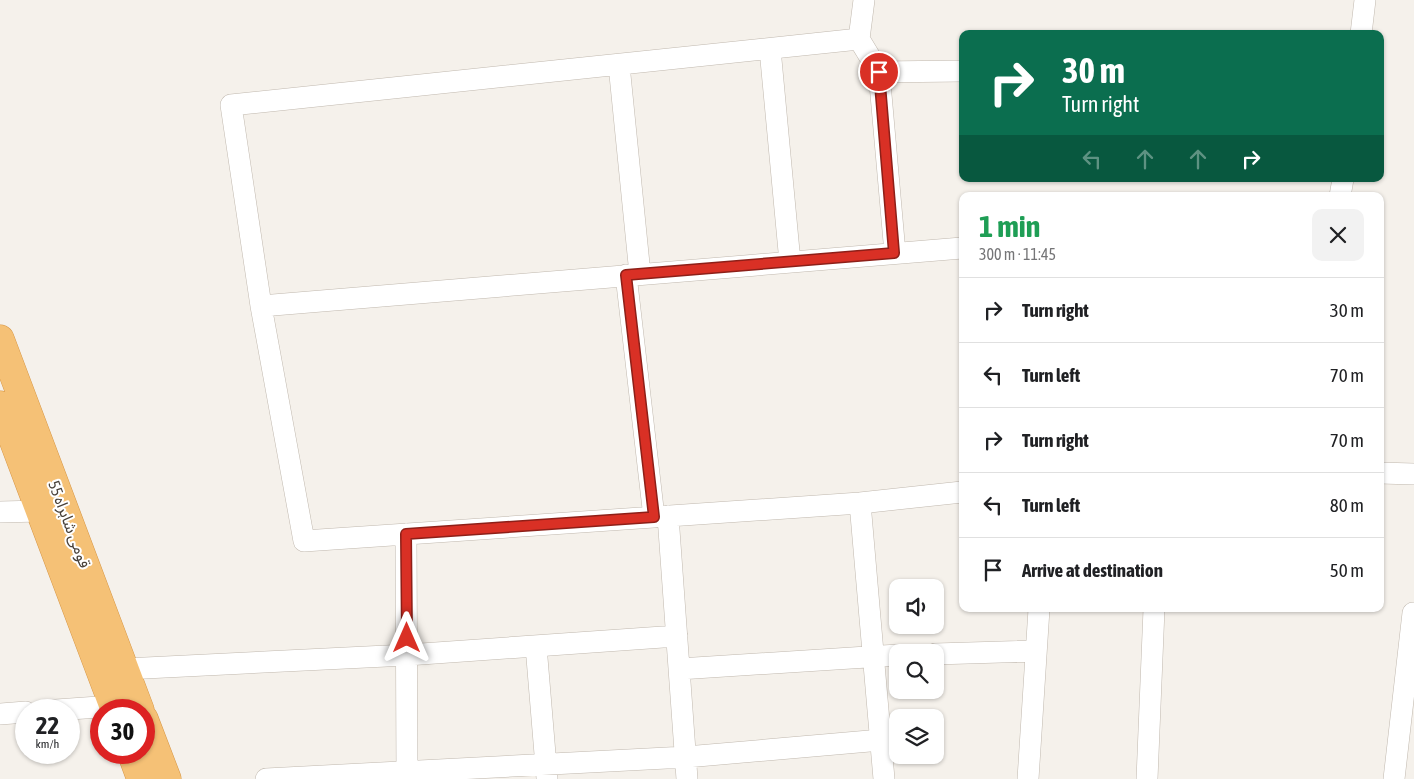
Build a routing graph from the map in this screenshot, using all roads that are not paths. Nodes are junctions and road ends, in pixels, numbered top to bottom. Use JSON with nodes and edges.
{"nodes":[{"id":1,"x":864,"y":0,"type":"edge"},
{"id":2,"x":1365,"y":0,"type":"edge"},
{"id":3,"x":1361,"y":30,"type":"edge"},
{"id":4,"x":859,"y":39,"type":"junction"},
{"id":5,"x":770,"y":49,"type":"junction"},
{"id":6,"x":619,"y":64,"type":"junction"},
{"id":7,"x":879,"y":72,"type":"junction"},
{"id":8,"x":959,"y":72,"type":"edge"},
{"id":9,"x":959,"y":248,"type":"edge"},
{"id":10,"x":894,"y":253,"type":"junction"},
{"id":11,"x":790,"y":262,"type":"junction"},
{"id":12,"x":633,"y":275,"type":"junction"},
{"id":13,"x":261,"y":306,"type":"junction"},
{"id":14,"x":0,"y":339,"type":"edge"},
{"id":15,"x":1,"y":409,"type":"edge"},
{"id":16,"x":1384,"y":473,"type":"edge"},
{"id":17,"x":1414,"y":474,"type":"edge"},
{"id":18,"x":959,"y":492,"type":"edge"},
{"id":19,"x":860,"y":503,"type":"junction"},
{"id":20,"x":40,"y":511,"type":"junction"},
{"id":21,"x":0,"y":512,"type":"edge"},
{"id":22,"x":661,"y":516,"type":"junction"},
{"id":23,"x":406,"y":534,"type":"junction"},
{"id":24,"x":1039,"y":612,"type":"edge"},
{"id":25,"x":1154,"y":612,"type":"edge"},
{"id":26,"x":1413,"y":613,"type":"edge"},
{"id":27,"x":677,"y":636,"type":"junction"},
{"id":28,"x":536,"y":646,"type":"junction"},
{"id":29,"x":1036,"y":651,"type":"junction"},
{"id":30,"x":944,"y":654,"type":"edge"},
{"id":31,"x":407,"y":655,"type":"junction"},
{"id":32,"x":873,"y":655,"type":"junction"},
{"id":33,"x":889,"y":655,"type":"edge"},
{"id":34,"x":125,"y":669,"type":"junction"},
{"id":35,"x":679,"y":669,"type":"junction"},
{"id":36,"x":111,"y":699,"type":"edge"},
{"id":37,"x":136,"y":699,"type":"edge"},
{"id":38,"x":15,"y":713,"type":"edge"},
{"id":39,"x":0,"y":714,"type":"edge"},
{"id":40,"x":881,"y":740,"type":"junction"},
{"id":41,"x":155,"y":748,"type":"edge"},
{"id":42,"x":686,"y":757,"type":"junction"},
{"id":43,"x":135,"y":764,"type":"edge"},
{"id":44,"x":546,"y":772,"type":"edge"},
{"id":45,"x":407,"y":776,"type":"edge"},
{"id":46,"x":141,"y":779,"type":"edge"},
{"id":47,"x":167,"y":779,"type":"edge"},
{"id":48,"x":266,"y":779,"type":"edge"},
{"id":49,"x":687,"y":779,"type":"edge"},
{"id":50,"x":884,"y":779,"type":"edge"},
{"id":51,"x":1028,"y":779,"type":"edge"},
{"id":52,"x":1147,"y":779,"type":"edge"},
{"id":53,"x":1394,"y":779,"type":"edge"}],
"edges":[{"from":1,"to":4,"type":"street"},
{"from":2,"to":3,"type":"street"},
{"from":4,"to":5,"type":"street"},
{"from":4,"to":7,"type":"street"},
{"from":5,"to":6,"type":"street"},
{"from":5,"to":11,"type":"street"},
{"from":6,"to":12,"type":"street"},
{"from":6,"to":13,"type":"street"},
{"from":7,"to":8,"type":"street"},
{"from":7,"to":10,"type":"street"},
{"from":9,"to":10,"type":"street"},
{"from":10,"to":11,"type":"street"},
{"from":11,"to":12,"type":"street"},
{"from":12,"to":13,"type":"street"},
{"from":12,"to":22,"type":"street"},
{"from":13,"to":23,"type":"street"},
{"from":14,"to":34,"type":"highway","name":"قومی شاہراہ 55"},
{"from":15,"to":20,"type":"highway","name":"قومی شاہراہ 55"},
{"from":16,"to":17,"type":"street"},
{"from":18,"to":19,"type":"street"},
{"from":19,"to":22,"type":"street"},
{"from":19,"to":32,"type":"street"},
{"from":20,"to":21,"type":"street"},
{"from":20,"to":36,"type":"highway","name":"قومی شاہراہ 55"},
{"from":22,"to":23,"type":"street"},
{"from":22,"to":27,"type":"street"},
{"from":23,"to":31,"type":"street"},
{"from":24,"to":29,"type":"street"},
{"from":25,"to":52,"type":"street"},
{"from":26,"to":53,"type":"street"},
{"from":27,"to":28,"type":"street"},
{"from":27,"to":35,"type":"street"},
{"from":28,"to":31,"type":"street"},
{"from":28,"to":44,"type":"street"},
{"from":29,"to":30,"type":"street"},
{"from":29,"to":51,"type":"street"},
{"from":31,"to":34,"type":"street"},
{"from":31,"to":45,"type":"street"},
{"from":32,"to":33,"type":"street"},
{"from":32,"to":35,"type":"street"},
{"from":32,"to":40,"type":"street"},
{"from":34,"to":37,"type":"highway","name":"قومی شاہراہ 55"},
{"from":35,"to":42,"type":"street"},
{"from":38,"to":39,"type":"street"},
{"from":40,"to":42,"type":"street"},
{"from":40,"to":50,"type":"street"},
{"from":41,"to":47,"type":"highway"},
{"from":42,"to":44,"type":"street"},
{"from":42,"to":49,"type":"street"},
{"from":43,"to":46,"type":"highway"},
{"from":44,"to":45,"type":"street"},
{"from":45,"to":48,"type":"street"}]}
